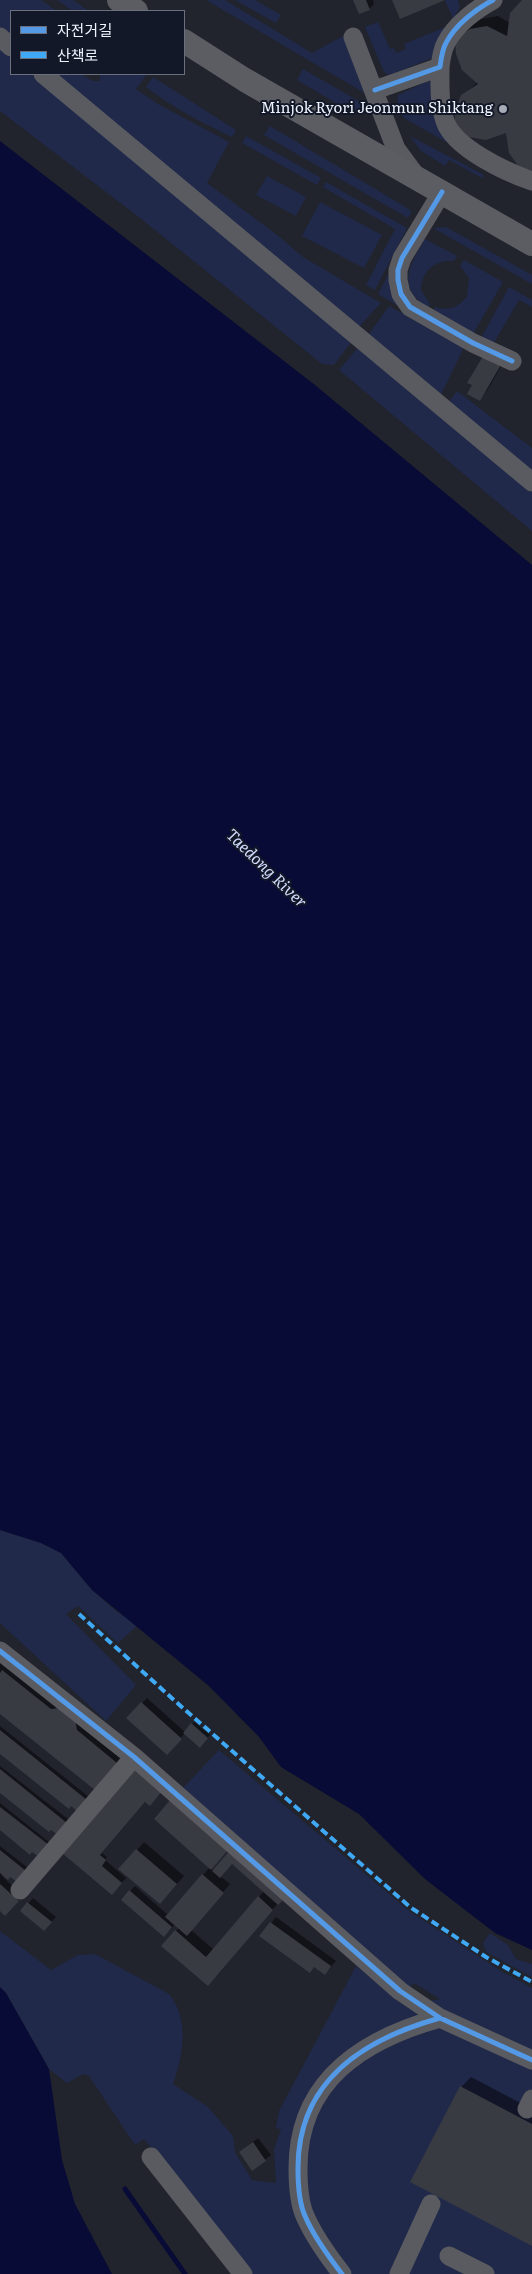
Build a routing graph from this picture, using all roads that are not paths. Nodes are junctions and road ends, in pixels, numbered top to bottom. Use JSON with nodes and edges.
{"nodes":[{"id":1,"x":119,"y":0,"type":"edge"},
{"id":2,"x":493,"y":0,"type":"edge"},
{"id":3,"x":134,"y":10,"type":"edge"},
{"id":4,"x":0,"y":37,"type":"edge"},
{"id":5,"x":353,"y":37,"type":"dead end"},
{"id":6,"x":185,"y":42,"type":"edge"},
{"id":7,"x":10,"y":46,"type":"edge"},
{"id":8,"x":440,"y":67,"type":"junction"},
{"id":9,"x":44,"y":75,"type":"edge"},
{"id":10,"x":375,"y":90,"type":"junction"},
{"id":11,"x":416,"y":177,"type":"junction"},
{"id":12,"x":532,"y":181,"type":"edge"},
{"id":13,"x":442,"y":192,"type":"junction"},
{"id":14,"x":532,"y":244,"type":"edge"},
{"id":15,"x":512,"y":361,"type":"dead end"},
{"id":16,"x":532,"y":482,"type":"edge"},
{"id":17,"x":0,"y":1651,"type":"edge"},
{"id":18,"x":134,"y":1757,"type":"junction"},
{"id":19,"x":20,"y":1890,"type":"dead end"},
{"id":20,"x":440,"y":2018,"type":"junction"},
{"id":21,"x":532,"y":2060,"type":"edge"},
{"id":22,"x":151,"y":2157,"type":"dead end"},
{"id":23,"x":431,"y":2204,"type":"dead end"},
{"id":24,"x":449,"y":2256,"type":"dead end"},
{"id":25,"x":243,"y":2274,"type":"edge"},
{"id":26,"x":342,"y":2274,"type":"edge"},
{"id":27,"x":399,"y":2274,"type":"edge"},
{"id":28,"x":485,"y":2274,"type":"edge"}],
"edges":[{"from":1,"to":3,"type":"main road"},
{"from":2,"to":8,"type":"street"},
{"from":4,"to":7,"type":"street"},
{"from":5,"to":10,"type":"street"},
{"from":6,"to":11,"type":"main road"},
{"from":8,"to":10,"type":"street"},
{"from":8,"to":12,"type":"street"},
{"from":9,"to":16,"type":"street"},
{"from":10,"to":11,"type":"street"},
{"from":11,"to":13,"type":"main road"},
{"from":13,"to":14,"type":"main road"},
{"from":13,"to":15,"type":"street"},
{"from":17,"to":18,"type":"street"},
{"from":18,"to":19,"type":"street"},
{"from":18,"to":20,"type":"street"},
{"from":20,"to":21,"type":"street"},
{"from":20,"to":26,"type":"street"},
{"from":22,"to":25,"type":"street"},
{"from":23,"to":27,"type":"street"},
{"from":24,"to":28,"type":"street"}]}
